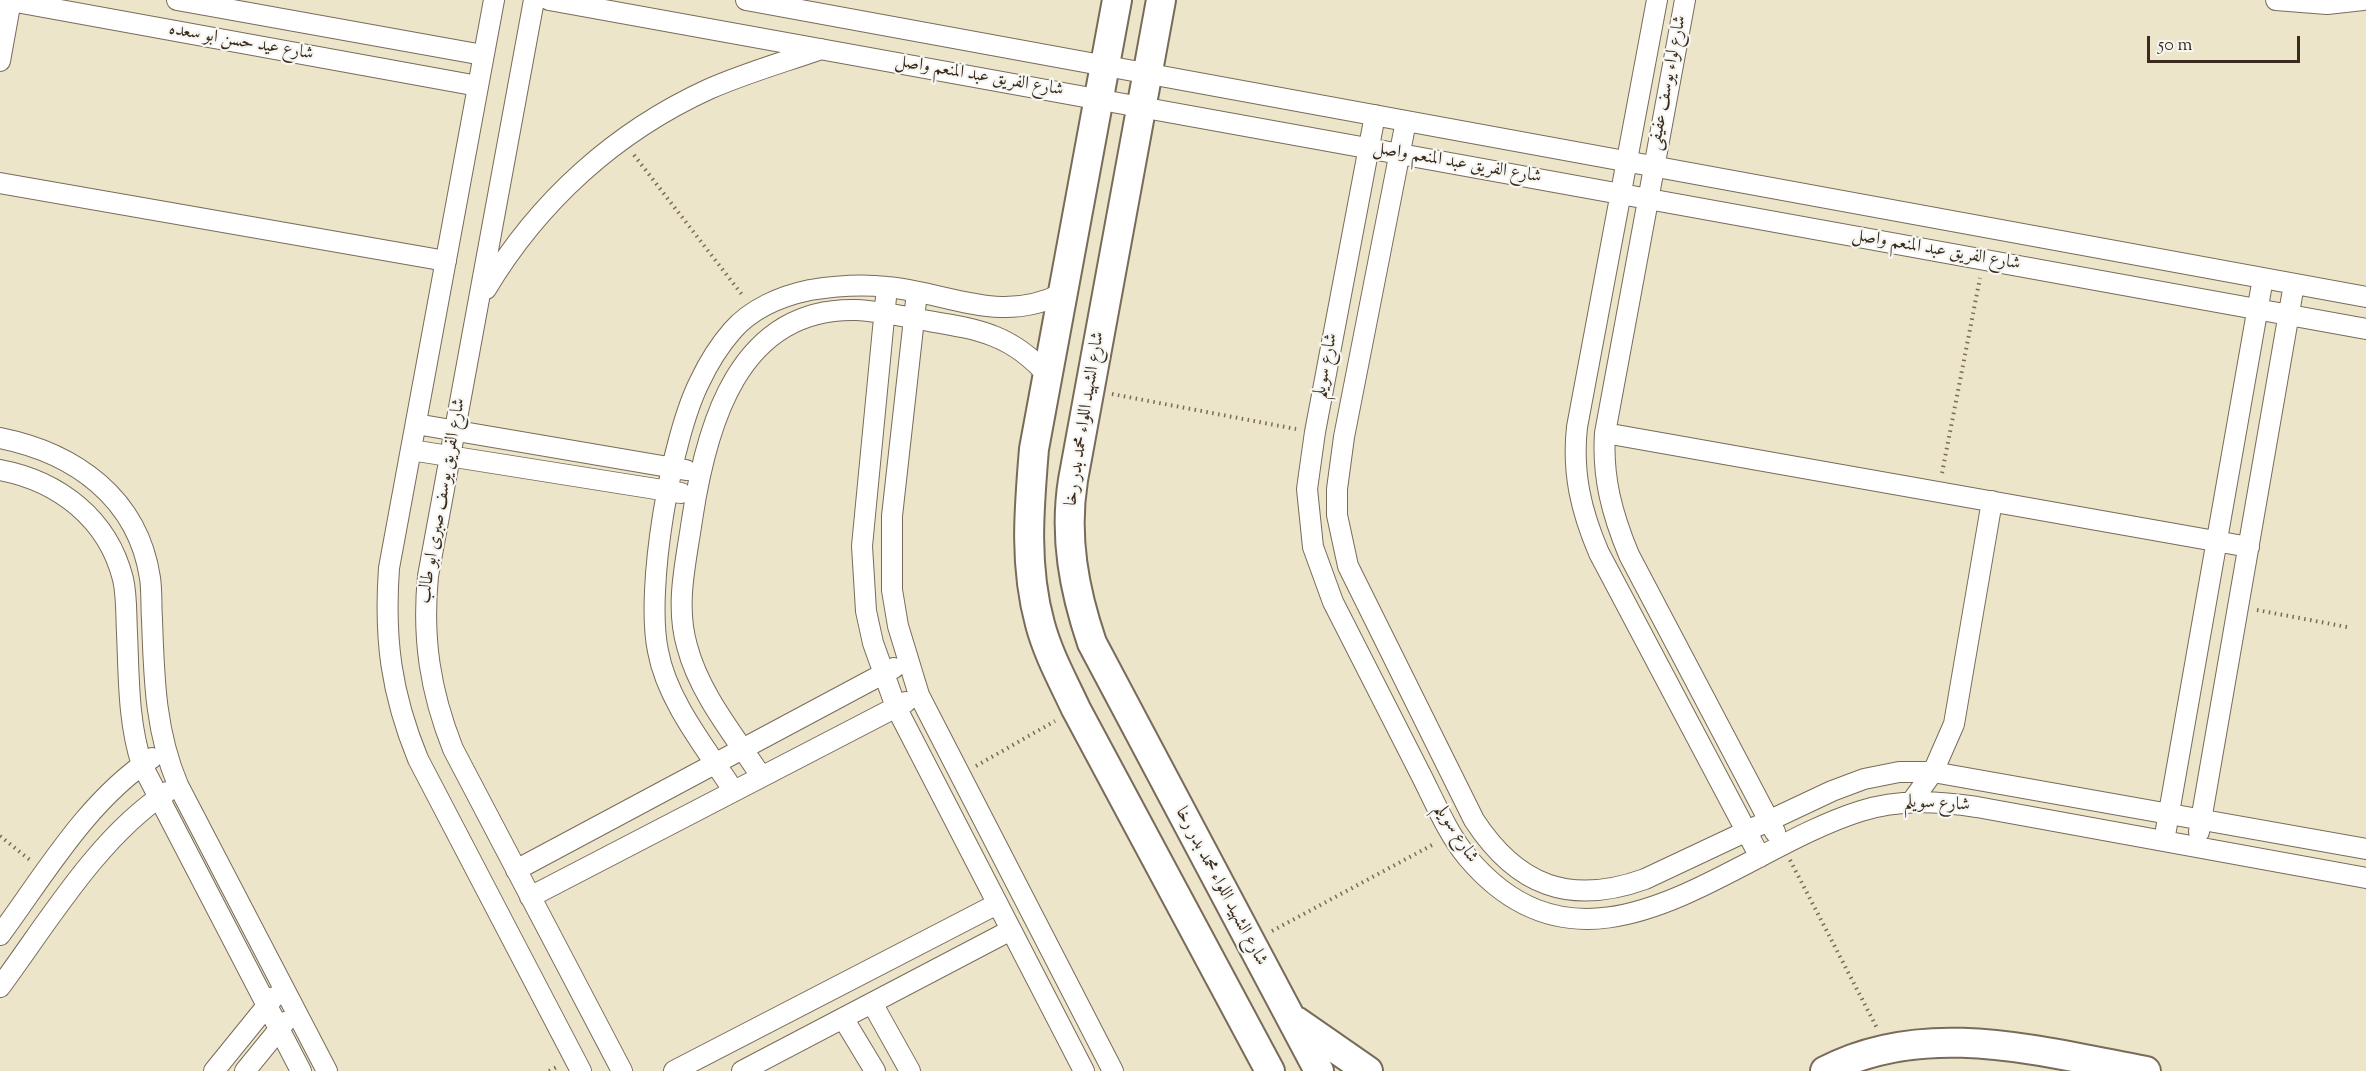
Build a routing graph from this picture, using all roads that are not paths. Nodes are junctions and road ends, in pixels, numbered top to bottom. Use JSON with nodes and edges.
{"nodes":[{"id":1,"x":9,"y":0,"type":"edge"},
{"id":2,"x":177,"y":0,"type":"edge"},
{"id":3,"x":494,"y":0,"type":"edge"},
{"id":4,"x":534,"y":0,"type":"edge"},
{"id":5,"x":549,"y":0,"type":"edge"},
{"id":6,"x":746,"y":0,"type":"edge"},
{"id":7,"x":1117,"y":0,"type":"edge"},
{"id":8,"x":1161,"y":0,"type":"edge"},
{"id":9,"x":1657,"y":0,"type":"edge"},
{"id":10,"x":1685,"y":0,"type":"edge"},
{"id":11,"x":2276,"y":0,"type":"edge"},
{"id":12,"x":2363,"y":0,"type":"edge"},
{"id":13,"x":824,"y":48,"type":"junction"},
{"id":14,"x":483,"y":55,"type":"junction"},
{"id":15,"x":0,"y":61,"type":"edge"},
{"id":16,"x":1105,"y":66,"type":"junction"},
{"id":17,"x":1148,"y":74,"type":"junction"},
{"id":18,"x":478,"y":86,"type":"junction"},
{"id":19,"x":1099,"y":98,"type":"junction"},
{"id":20,"x":1142,"y":106,"type":"junction"},
{"id":21,"x":1375,"y":115,"type":"junction"},
{"id":22,"x":1406,"y":121,"type":"junction"},
{"id":23,"x":1369,"y":147,"type":"junction"},
{"id":24,"x":1400,"y":153,"type":"junction"},
{"id":25,"x":1626,"y":161,"type":"junction"},
{"id":26,"x":1654,"y":166,"type":"junction"},
{"id":27,"x":0,"y":183,"type":"edge"},
{"id":28,"x":1620,"y":194,"type":"junction"},
{"id":29,"x":1648,"y":199,"type":"junction"},
{"id":30,"x":446,"y":261,"type":"junction"},
{"id":31,"x":2263,"y":278,"type":"junction"},
{"id":32,"x":2295,"y":284,"type":"junction"},
{"id":33,"x":887,"y":287,"type":"junction"},
{"id":34,"x":917,"y":292,"type":"junction"},
{"id":35,"x":1063,"y":292,"type":"junction"},
{"id":36,"x":2366,"y":297,"type":"edge"},
{"id":37,"x":478,"y":302,"type":"junction"},
{"id":38,"x":2257,"y":310,"type":"junction"},
{"id":39,"x":885,"y":314,"type":"junction"},
{"id":40,"x":2289,"y":315,"type":"junction"},
{"id":41,"x":914,"y":318,"type":"junction"},
{"id":42,"x":2366,"y":329,"type":"edge"},
{"id":43,"x":1048,"y":376,"type":"junction"},
{"id":44,"x":416,"y":424,"type":"junction"},
{"id":45,"x":455,"y":431,"type":"junction"},
{"id":46,"x":1605,"y":433,"type":"junction"},
{"id":47,"x":0,"y":438,"type":"edge"},
{"id":48,"x":411,"y":450,"type":"junction"},
{"id":49,"x":450,"y":457,"type":"junction"},
{"id":50,"x":674,"y":468,"type":"junction"},
{"id":51,"x":0,"y":470,"type":"edge"},
{"id":52,"x":700,"y":472,"type":"junction"},
{"id":53,"x":669,"y":491,"type":"junction"},
{"id":54,"x":696,"y":496,"type":"junction"},
{"id":55,"x":1992,"y":501,"type":"junction"},
{"id":56,"x":2217,"y":541,"type":"junction"},
{"id":57,"x":2249,"y":547,"type":"junction"},
{"id":58,"x":654,"y":588,"type":"junction"},
{"id":59,"x":682,"y":591,"type":"junction"},
{"id":60,"x":907,"y":662,"type":"junction"},
{"id":61,"x":695,"y":671,"type":"junction"},
{"id":62,"x":882,"y":674,"type":"junction"},
{"id":63,"x":668,"y":682,"type":"junction"},
{"id":64,"x":919,"y":695,"type":"junction"},
{"id":65,"x":896,"y":707,"type":"junction"},
{"id":66,"x":743,"y":748,"type":"junction"},
{"id":67,"x":165,"y":751,"type":"junction"},
{"id":68,"x":716,"y":762,"type":"junction"},
{"id":69,"x":142,"y":765,"type":"junction"},
{"id":70,"x":1934,"y":772,"type":"junction"},
{"id":71,"x":761,"y":776,"type":"junction"},
{"id":72,"x":178,"y":785,"type":"junction"},
{"id":73,"x":733,"y":790,"type":"junction"},
{"id":74,"x":157,"y":798,"type":"junction"},
{"id":75,"x":1912,"y":801,"type":"junction"},
{"id":76,"x":2169,"y":813,"type":"junction"},
{"id":77,"x":2201,"y":819,"type":"junction"},
{"id":78,"x":1769,"y":820,"type":"junction"},
{"id":79,"x":1746,"y":831,"type":"junction"},
{"id":80,"x":2164,"y":841,"type":"junction"},
{"id":81,"x":1783,"y":846,"type":"junction"},
{"id":82,"x":2196,"y":847,"type":"junction"},
{"id":83,"x":2366,"y":849,"type":"edge"},
{"id":84,"x":1760,"y":857,"type":"junction"},
{"id":85,"x":516,"y":870,"type":"junction"},
{"id":86,"x":2366,"y":878,"type":"edge"},
{"id":87,"x":530,"y":897,"type":"junction"},
{"id":88,"x":997,"y":904,"type":"junction"},
{"id":89,"x":1011,"y":930,"type":"junction"},
{"id":90,"x":0,"y":935,"type":"edge"},
{"id":91,"x":283,"y":986,"type":"junction"},
{"id":92,"x":0,"y":987,"type":"edge"},
{"id":93,"x":872,"y":1003,"type":"junction"},
{"id":94,"x":267,"y":1006,"type":"junction"},
{"id":95,"x":295,"y":1010,"type":"junction"},
{"id":96,"x":1289,"y":1016,"type":"junction"},
{"id":97,"x":843,"y":1018,"type":"junction"},
{"id":98,"x":279,"y":1029,"type":"junction"},
{"id":99,"x":214,"y":1071,"type":"edge"},
{"id":100,"x":245,"y":1071,"type":"edge"},
{"id":101,"x":301,"y":1071,"type":"edge"},
{"id":102,"x":327,"y":1071,"type":"edge"},
{"id":103,"x":581,"y":1071,"type":"edge"},
{"id":104,"x":622,"y":1071,"type":"edge"},
{"id":105,"x":674,"y":1071,"type":"edge"},
{"id":106,"x":742,"y":1071,"type":"edge"},
{"id":107,"x":875,"y":1071,"type":"edge"},
{"id":108,"x":910,"y":1071,"type":"edge"},
{"id":109,"x":1084,"y":1071,"type":"edge"},
{"id":110,"x":1113,"y":1071,"type":"edge"},
{"id":111,"x":1270,"y":1071,"type":"edge"},
{"id":112,"x":1319,"y":1071,"type":"edge"},
{"id":113,"x":1368,"y":1071,"type":"edge"},
{"id":114,"x":1824,"y":1071,"type":"edge"},
{"id":115,"x":2146,"y":1071,"type":"edge"}],
"edges":[{"from":1,"to":15,"type":"street"},
{"from":1,"to":18,"type":"street","name":"شارع عيد حسن ابو سعده"},
{"from":2,"to":14,"type":"street","name":"شارع عيد حسن ابو سعده"},
{"from":3,"to":14,"type":"street"},
{"from":4,"to":37,"type":"street","name":"شارع الفريق يوسف صبرى ابو طالب"},
{"from":5,"to":13,"type":"street","name":"شارع الفريق عبد المنعم واصل"},
{"from":6,"to":16,"type":"street","name":"شارع الفريق عبد المنعم واصل"},
{"from":7,"to":16,"type":"street"},
{"from":8,"to":17,"type":"street","name":"شارع الشهيد اللواء محمد بدر رخا"},
{"from":9,"to":25,"type":"street","name":"شارع لواء يوسف عفيفى"},
{"from":10,"to":26,"type":"street","name":"شارع لواء يوسف عفيفى"},
{"from":11,"to":12,"type":"street"},
{"from":13,"to":19,"type":"street","name":"شارع الفريق عبد المنعم واصل"},
{"from":13,"to":37,"type":"street"},
{"from":14,"to":18,"type":"street"},
{"from":16,"to":17,"type":"street","name":"شارع الفريق عبد المنعم واصل"},
{"from":16,"to":19,"type":"street"},
{"from":17,"to":20,"type":"street","name":"شارع الشهيد اللواء محمد بدر رخا"},
{"from":17,"to":21,"type":"street","name":"شارع الفريق عبد المنعم واصل"},
{"from":18,"to":30,"type":"street"},
{"from":19,"to":20,"type":"street","name":"شارع الفريق عبد المنعم واصل"},
{"from":19,"to":35,"type":"street"},
{"from":20,"to":23,"type":"street","name":"شارع الفريق عبد المنعم واصل"},
{"from":20,"to":96,"type":"street","name":"شارع الشهيد اللواء محمد بدر رخا"},
{"from":21,"to":22,"type":"street","name":"شارع الفريق عبد المنعم واصل"},
{"from":21,"to":23,"type":"street","name":"شارع سويلم"},
{"from":22,"to":24,"type":"street","name":"شارع سويلم"},
{"from":22,"to":25,"type":"street","name":"شارع الفريق عبد المنعم واصل"},
{"from":23,"to":24,"type":"street","name":"شارع الفريق عبد المنعم واصل"},
{"from":23,"to":84,"type":"street","name":"شارع سويلم"},
{"from":24,"to":28,"type":"street","name":"شارع الفريق عبد المنعم واصل"},
{"from":24,"to":79,"type":"street","name":"شارع سويلم"},
{"from":25,"to":26,"type":"street","name":"شارع الفريق عبد المنعم واصل"},
{"from":25,"to":28,"type":"street","name":"شارع لواء يوسف عفيفى"},
{"from":26,"to":29,"type":"street","name":"شارع لواء يوسف عفيفى"},
{"from":26,"to":31,"type":"street","name":"شارع الفريق عبد المنعم واصل"},
{"from":27,"to":30,"type":"street"},
{"from":28,"to":29,"type":"street","name":"شارع الفريق عبد المنعم واصل"},
{"from":28,"to":79,"type":"street","name":"شارع لواء يوسف عفيفى"},
{"from":29,"to":38,"type":"street","name":"شارع الفريق عبد المنعم واصل"},
{"from":29,"to":46,"type":"street","name":"شارع لواء يوسف عفيفى"},
{"from":30,"to":44,"type":"street"},
{"from":31,"to":32,"type":"street","name":"شارع الفريق عبد المنعم واصل"},
{"from":31,"to":38,"type":"street"},
{"from":32,"to":36,"type":"street","name":"شارع الفريق عبد المنعم واصل"},
{"from":32,"to":40,"type":"street"},
{"from":33,"to":34,"type":"street"},
{"from":33,"to":39,"type":"street"},
{"from":33,"to":50,"type":"street"},
{"from":34,"to":35,"type":"street"},
{"from":34,"to":41,"type":"street"},
{"from":35,"to":43,"type":"street"},
{"from":37,"to":45,"type":"street","name":"شارع الفريق يوسف صبرى ابو طالب"},
{"from":38,"to":40,"type":"street","name":"شارع الفريق عبد المنعم واصل"},
{"from":38,"to":56,"type":"street"},
{"from":39,"to":41,"type":"street"},
{"from":39,"to":52,"type":"street"},
{"from":39,"to":62,"type":"street"},
{"from":40,"to":42,"type":"street","name":"شارع الفريق عبد المنعم واصل"},
{"from":40,"to":57,"type":"street"},
{"from":41,"to":43,"type":"street"},
{"from":41,"to":60,"type":"street"},
{"from":43,"to":111,"type":"street"},
{"from":44,"to":45,"type":"street"},
{"from":44,"to":48,"type":"street"},
{"from":45,"to":49,"type":"street","name":"شارع الفريق يوسف صبرى ابو طالب"},
{"from":45,"to":50,"type":"street"},
{"from":46,"to":55,"type":"street"},
{"from":46,"to":78,"type":"street","name":"شارع لواء يوسف عفيفى"},
{"from":47,"to":67,"type":"street"},
{"from":48,"to":49,"type":"street"},
{"from":48,"to":103,"type":"street"},
{"from":49,"to":53,"type":"street"},
{"from":49,"to":85,"type":"street","name":"شارع الفريق يوسف صبرى ابو طالب"},
{"from":50,"to":52,"type":"street"},
{"from":50,"to":53,"type":"street"},
{"from":51,"to":69,"type":"street"},
{"from":52,"to":54,"type":"street"},
{"from":53,"to":54,"type":"street"},
{"from":53,"to":58,"type":"street"},
{"from":54,"to":59,"type":"street"},
{"from":55,"to":56,"type":"street"},
{"from":55,"to":70,"type":"street"},
{"from":56,"to":57,"type":"street"},
{"from":56,"to":76,"type":"street"},
{"from":57,"to":77,"type":"street"},
{"from":58,"to":59,"type":"street"},
{"from":58,"to":63,"type":"street"},
{"from":59,"to":61,"type":"street"},
{"from":60,"to":62,"type":"street"},
{"from":60,"to":64,"type":"street"},
{"from":61,"to":63,"type":"street"},
{"from":61,"to":66,"type":"street"},
{"from":62,"to":65,"type":"street"},
{"from":62,"to":66,"type":"street"},
{"from":63,"to":68,"type":"street"},
{"from":64,"to":65,"type":"street"},
{"from":64,"to":110,"type":"street"},
{"from":65,"to":71,"type":"street"},
{"from":65,"to":88,"type":"street"},
{"from":66,"to":68,"type":"street"},
{"from":66,"to":71,"type":"street"},
{"from":67,"to":69,"type":"street"},
{"from":67,"to":72,"type":"street"},
{"from":68,"to":73,"type":"street"},
{"from":68,"to":85,"type":"street"},
{"from":69,"to":74,"type":"street"},
{"from":69,"to":90,"type":"street"},
{"from":70,"to":75,"type":"street"},
{"from":70,"to":76,"type":"street","name":"شارع سويلم"},
{"from":70,"to":78,"type":"street","name":"شارع سويلم"},
{"from":71,"to":73,"type":"street"},
{"from":72,"to":74,"type":"street"},
{"from":72,"to":91,"type":"street"},
{"from":73,"to":87,"type":"street"},
{"from":74,"to":92,"type":"street"},
{"from":74,"to":94,"type":"street"},
{"from":75,"to":80,"type":"street","name":"شارع سويلم"},
{"from":75,"to":81,"type":"street","name":"شارع سويلم"},
{"from":76,"to":77,"type":"street","name":"شارع سويلم"},
{"from":76,"to":80,"type":"street"},
{"from":77,"to":82,"type":"street"},
{"from":77,"to":83,"type":"street","name":"شارع سويلم"},
{"from":78,"to":79,"type":"street","name":"شارع سويلم"},
{"from":78,"to":81,"type":"street","name":"شارع لواء يوسف عفيفى"},
{"from":79,"to":84,"type":"street","name":"شارع لواء يوسف عفيفى"},
{"from":80,"to":82,"type":"street","name":"شارع سويلم"},
{"from":81,"to":84,"type":"street","name":"شارع سويلم"},
{"from":82,"to":86,"type":"street","name":"شارع سويلم"},
{"from":85,"to":87,"type":"street","name":"شارع الفريق يوسف صبرى ابو طالب"},
{"from":87,"to":104,"type":"street","name":"شارع الفريق يوسف صبرى ابو طالب"},
{"from":88,"to":89,"type":"street"},
{"from":88,"to":105,"type":"street"},
{"from":89,"to":93,"type":"street"},
{"from":89,"to":109,"type":"street"},
{"from":91,"to":94,"type":"street"},
{"from":91,"to":95,"type":"street"},
{"from":93,"to":97,"type":"street"},
{"from":93,"to":108,"type":"street"},
{"from":94,"to":98,"type":"street"},
{"from":94,"to":99,"type":"street"},
{"from":95,"to":98,"type":"street"},
{"from":95,"to":102,"type":"street"},
{"from":96,"to":112,"type":"street","name":"شارع الشهيد اللواء محمد بدر رخا"},
{"from":96,"to":113,"type":"street"},
{"from":97,"to":106,"type":"street"},
{"from":97,"to":107,"type":"street"},
{"from":98,"to":100,"type":"street"},
{"from":98,"to":101,"type":"street"},
{"from":114,"to":115,"type":"street"}]}
